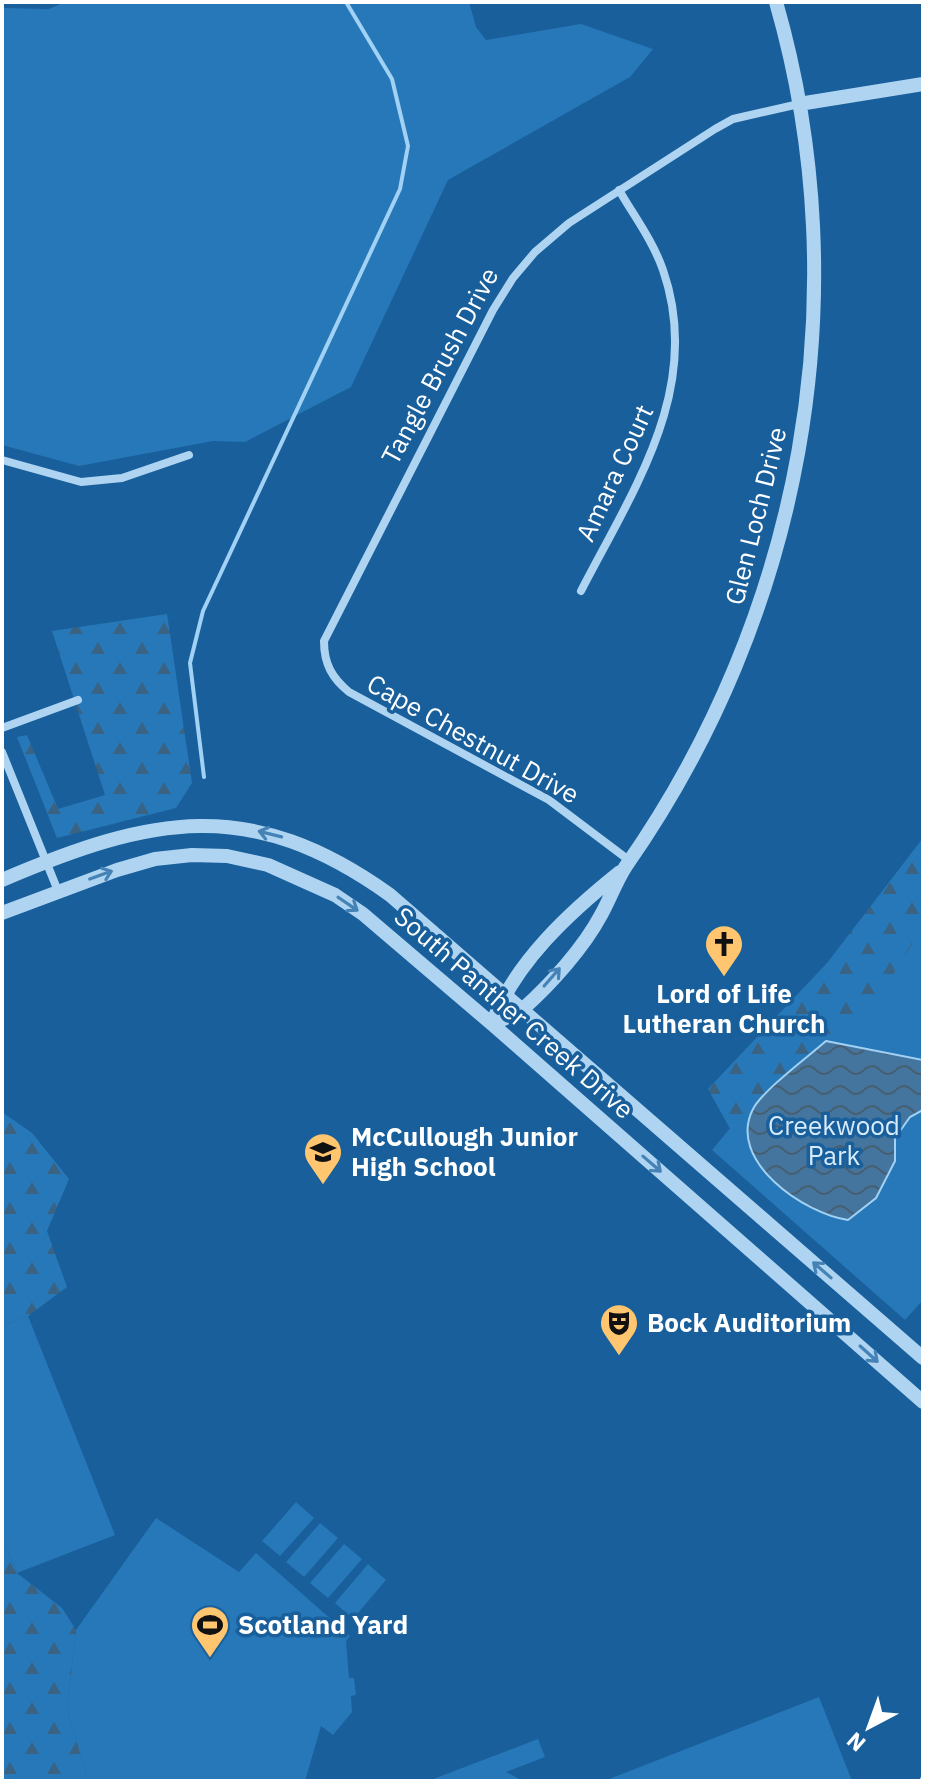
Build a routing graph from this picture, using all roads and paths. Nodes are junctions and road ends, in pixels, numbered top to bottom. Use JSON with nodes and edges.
{"nodes":[{"id":1,"x":776,"y":2,"type":"edge"},
{"id":2,"x":923,"y":84,"type":"edge"},
{"id":3,"x":799,"y":104,"type":"junction"},
{"id":4,"x":619,"y":190,"type":"junction"},
{"id":5,"x":189,"y":455,"type":"dead end"},
{"id":6,"x":2,"y":460,"type":"edge"},
{"id":7,"x":581,"y":591,"type":"dead end"},
{"id":8,"x":335,"y":680,"type":"joint"},
{"id":9,"x":78,"y":700,"type":"dead end"},
{"id":10,"x":2,"y":728,"type":"edge"},
{"id":11,"x":2,"y":752,"type":"edge"},
{"id":12,"x":46,"y":861,"type":"junction"},
{"id":13,"x":627,"y":865,"type":"junction"},
{"id":14,"x":2,"y":880,"type":"edge"},
{"id":15,"x":58,"y":891,"type":"junction"},
{"id":16,"x":2,"y":913,"type":"edge"},
{"id":17,"x":503,"y":993,"type":"junction"},
{"id":18,"x":522,"y":1010,"type":"junction"},
{"id":19,"x":492,"y":1024,"type":"junction"},
{"id":20,"x":923,"y":1358,"type":"edge"},
{"id":21,"x":923,"y":1402,"type":"edge"}],
"edges":[{"from":1,"to":3,"type":"street","name":"Glen Loch Drive"},
{"from":2,"to":3,"type":"street","name":"Tangle Brush Drive"},
{"from":3,"to":4,"type":"street","name":"Tangle Brush Drive"},
{"from":3,"to":13,"type":"street","name":"Glen Loch Drive"},
{"from":4,"to":7,"type":"street","name":"Amara Court"},
{"from":4,"to":8,"type":"street","name":"Tangle Brush Drive"},
{"from":5,"to":6,"type":"street"},
{"from":8,"to":13,"type":"street","name":"Cape Chestnut Drive"},
{"from":9,"to":10,"type":"street"},
{"from":11,"to":12,"type":"street"},
{"from":12,"to":14,"type":"street","name":"South Panther Creek Drive"},
{"from":12,"to":15,"type":"street"},
{"from":17,"to":12,"type":"street","name":"South Panther Creek Drive","one_way":true},
{"from":13,"to":17,"type":"street","name":"Glen Loch Drive"},
{"from":18,"to":13,"type":"street","name":"Glen Loch Drive","one_way":true},
{"from":15,"to":16,"type":"street","name":"South Panther Creek Drive"},
{"from":15,"to":19,"type":"street","name":"South Panther Creek Drive","one_way":true},
{"from":17,"to":18,"type":"street","name":"South Panther Creek Drive"},
{"from":17,"to":19,"type":"street","name":"Glen Loch Drive"},
{"from":18,"to":19,"type":"street","name":"Glen Loch Drive"},
{"from":20,"to":18,"type":"street","name":"South Panther Creek Drive","one_way":true},
{"from":19,"to":21,"type":"street","name":"South Panther Creek Drive","one_way":true}]}
